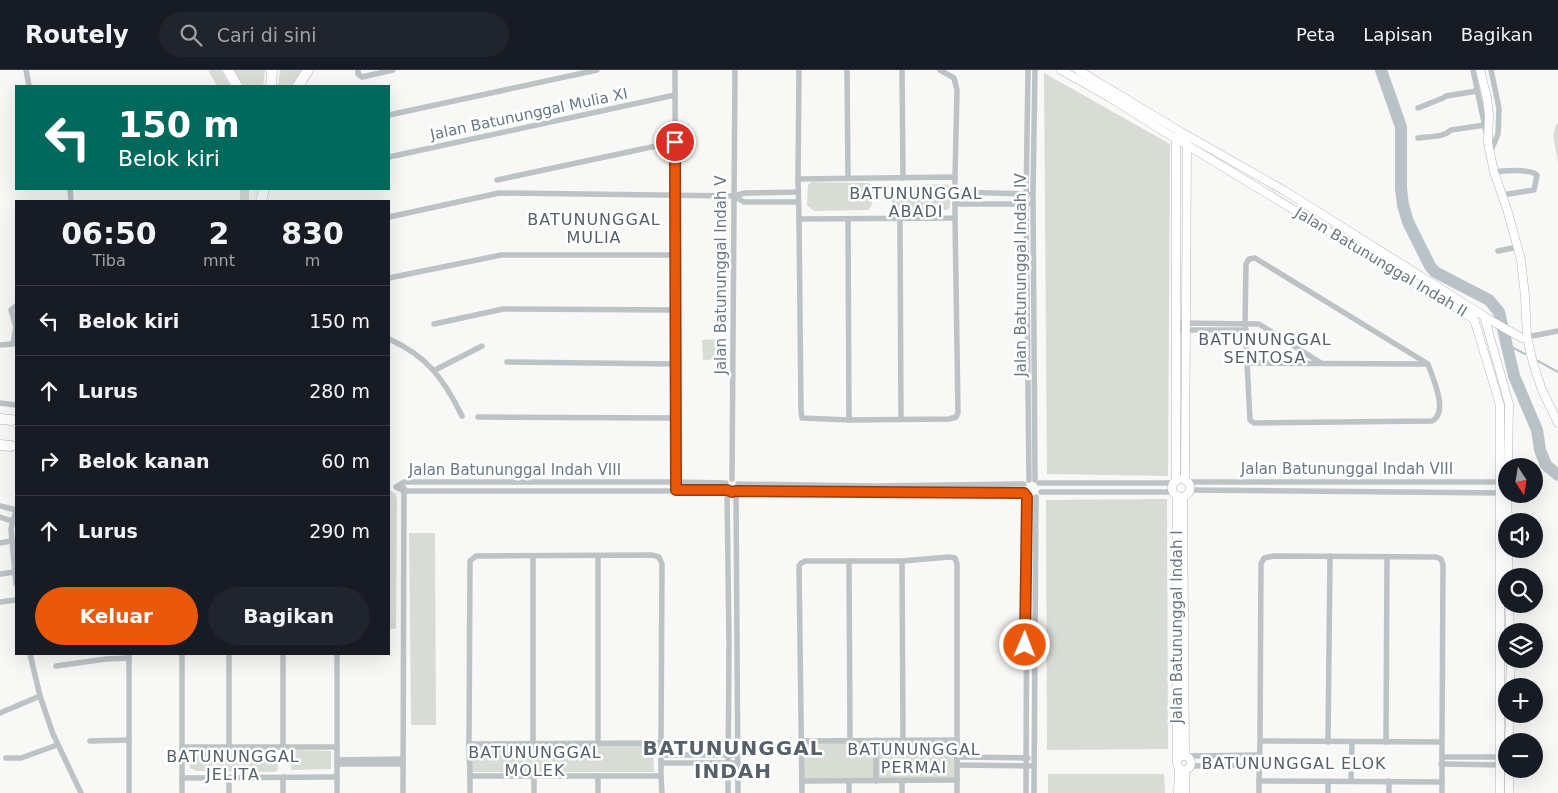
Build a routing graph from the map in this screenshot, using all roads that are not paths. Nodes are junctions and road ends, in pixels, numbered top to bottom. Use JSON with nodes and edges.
{"nodes":[{"id":1,"x":26,"y":70,"type":"edge"},
{"id":2,"x":228,"y":70,"type":"edge"},
{"id":3,"x":272,"y":70,"type":"edge"},
{"id":4,"x":308,"y":70,"type":"edge"},
{"id":5,"x":358,"y":70,"type":"edge"},
{"id":6,"x":392,"y":70,"type":"edge"},
{"id":7,"x":597,"y":70,"type":"edge"},
{"id":8,"x":675,"y":70,"type":"edge"},
{"id":9,"x":735,"y":70,"type":"edge"},
{"id":10,"x":799,"y":70,"type":"edge"},
{"id":11,"x":846,"y":70,"type":"edge"},
{"id":12,"x":902,"y":70,"type":"edge"},
{"id":13,"x":940,"y":70,"type":"edge"},
{"id":14,"x":1028,"y":70,"type":"edge"},
{"id":15,"x":1035,"y":70,"type":"edge"},
{"id":16,"x":1061,"y":70,"type":"edge"},
{"id":17,"x":1078,"y":70,"type":"edge"},
{"id":18,"x":1473,"y":70,"type":"edge"},
{"id":19,"x":1480,"y":70,"type":"edge"},
{"id":20,"x":1492,"y":70,"type":"edge"},
{"id":21,"x":29,"y":85,"type":"edge"},
{"id":22,"x":236,"y":85,"type":"edge"},
{"id":23,"x":271,"y":85,"type":"edge"},
{"id":24,"x":299,"y":85,"type":"edge"},
{"id":25,"x":1477,"y":91,"type":"junction"},
{"id":26,"x":675,"y":96,"type":"junction"},
{"id":27,"x":1418,"y":108,"type":"dead end"},
{"id":28,"x":390,"y":115,"type":"edge"},
{"id":29,"x":1485,"y":126,"type":"junction"},
{"id":30,"x":1184,"y":133,"type":"junction"},
{"id":31,"x":1418,"y":138,"type":"dead end"},
{"id":32,"x":1176,"y":139,"type":"junction"},
{"id":33,"x":675,"y":142,"type":"junction"},
{"id":34,"x":1488,"y":143,"type":"junction"},
{"id":35,"x":1187,"y":145,"type":"junction"},
{"id":36,"x":1490,"y":153,"type":"junction"},
{"id":37,"x":390,"y":157,"type":"edge"},
{"id":38,"x":1494,"y":172,"type":"junction"},
{"id":39,"x":955,"y":177,"type":"junction"},
{"id":40,"x":848,"y":178,"type":"junction"},
{"id":41,"x":903,"y":178,"type":"junction"},
{"id":42,"x":798,"y":179,"type":"junction"},
{"id":43,"x":497,"y":180,"type":"dead end"},
{"id":44,"x":798,"y":192,"type":"junction"},
{"id":45,"x":955,"y":192,"type":"junction"},
{"id":46,"x":1026,"y":194,"type":"junction"},
{"id":47,"x":1033,"y":194,"type":"junction"},
{"id":48,"x":1502,"y":195,"type":"junction"},
{"id":49,"x":675,"y":196,"type":"junction"},
{"id":50,"x":734,"y":196,"type":"junction"},
{"id":51,"x":798,"y":202,"type":"junction"},
{"id":52,"x":955,"y":204,"type":"junction"},
{"id":53,"x":1026,"y":204,"type":"junction"},
{"id":54,"x":1033,"y":204,"type":"junction"},
{"id":55,"x":390,"y":217,"type":"edge"},
{"id":56,"x":900,"y":218,"type":"junction"},
{"id":57,"x":956,"y":218,"type":"junction"},
{"id":58,"x":848,"y":219,"type":"junction"},
{"id":59,"x":799,"y":220,"type":"junction"},
{"id":60,"x":1518,"y":247,"type":"junction"},
{"id":61,"x":1498,"y":251,"type":"dead end"},
{"id":62,"x":676,"y":255,"type":"junction"},
{"id":63,"x":390,"y":278,"type":"edge"},
{"id":64,"x":15,"y":307,"type":"edge"},
{"id":65,"x":676,"y":310,"type":"junction"},
{"id":66,"x":1484,"y":316,"type":"junction"},
{"id":67,"x":1474,"y":319,"type":"junction"},
{"id":68,"x":15,"y":324,"type":"edge"},
{"id":69,"x":434,"y":324,"type":"dead end"},
{"id":70,"x":1176,"y":327,"type":"junction"},
{"id":71,"x":1186,"y":327,"type":"junction"},
{"id":72,"x":1246,"y":327,"type":"junction"},
{"id":73,"x":1558,"y":331,"type":"edge"},
{"id":74,"x":15,"y":333,"type":"edge"},
{"id":75,"x":1525,"y":338,"type":"junction"},
{"id":76,"x":390,"y":339,"type":"edge"},
{"id":77,"x":0,"y":345,"type":"edge"},
{"id":78,"x":482,"y":346,"type":"dead end"},
{"id":79,"x":506,"y":362,"type":"dead end"},
{"id":80,"x":1247,"y":363,"type":"junction"},
{"id":81,"x":1321,"y":363,"type":"junction"},
{"id":82,"x":676,"y":364,"type":"junction"},
{"id":83,"x":1428,"y":364,"type":"junction"},
{"id":84,"x":435,"y":370,"type":"junction"},
{"id":85,"x":0,"y":403,"type":"edge"},
{"id":86,"x":15,"y":405,"type":"edge"},
{"id":87,"x":462,"y":416,"type":"dead end"},
{"id":88,"x":478,"y":418,"type":"dead end"},
{"id":89,"x":676,"y":418,"type":"junction"},
{"id":90,"x":0,"y":419,"type":"edge"},
{"id":91,"x":902,"y":419,"type":"junction"},
{"id":92,"x":12,"y":420,"type":"dead end"},
{"id":93,"x":849,"y":420,"type":"junction"},
{"id":94,"x":1558,"y":423,"type":"edge"},
{"id":95,"x":0,"y":445,"type":"edge"},
{"id":96,"x":11,"y":446,"type":"dead end"},
{"id":97,"x":1502,"y":458,"type":"edge"},
{"id":98,"x":1508,"y":458,"type":"edge"},
{"id":99,"x":732,"y":480,"type":"junction"},
{"id":100,"x":404,"y":482,"type":"junction"},
{"id":101,"x":676,"y":482,"type":"junction"},
{"id":102,"x":1032,"y":482,"type":"junction"},
{"id":103,"x":1498,"y":482,"type":"edge"},
{"id":104,"x":726,"y":483,"type":"junction"},
{"id":105,"x":1182,"y":483,"type":"junction"},
{"id":106,"x":738,"y":484,"type":"junction"},
{"id":107,"x":390,"y":487,"type":"edge"},
{"id":108,"x":396,"y":487,"type":"junction"},
{"id":109,"x":874,"y":489,"type":"junction"},
{"id":110,"x":676,"y":490,"type":"junction"},
{"id":111,"x":727,"y":490,"type":"junction"},
{"id":112,"x":404,"y":491,"type":"junction"},
{"id":113,"x":736,"y":491,"type":"junction"},
{"id":114,"x":1041,"y":492,"type":"junction"},
{"id":115,"x":1498,"y":493,"type":"edge"},
{"id":116,"x":1025,"y":495,"type":"junction"},
{"id":117,"x":1178,"y":495,"type":"junction"},
{"id":118,"x":1036,"y":498,"type":"junction"},
{"id":119,"x":1504,"y":503,"type":"edge"},
{"id":120,"x":0,"y":506,"type":"edge"},
{"id":121,"x":15,"y":510,"type":"edge"},
{"id":122,"x":15,"y":513,"type":"edge"},
{"id":123,"x":0,"y":517,"type":"edge"},
{"id":124,"x":12,"y":521,"type":"junction"},
{"id":125,"x":12,"y":541,"type":"junction"},
{"id":126,"x":0,"y":543,"type":"edge"},
{"id":127,"x":533,"y":556,"type":"junction"},
{"id":128,"x":598,"y":556,"type":"junction"},
{"id":129,"x":1330,"y":556,"type":"junction"},
{"id":130,"x":1387,"y":557,"type":"junction"},
{"id":131,"x":849,"y":561,"type":"junction"},
{"id":132,"x":902,"y":561,"type":"junction"},
{"id":133,"x":15,"y":572,"type":"joint"},
{"id":134,"x":0,"y":574,"type":"edge"},
{"id":135,"x":15,"y":600,"type":"edge"},
{"id":136,"x":0,"y":602,"type":"edge"},
{"id":137,"x":729,"y":642,"type":"junction"},
{"id":138,"x":737,"y":642,"type":"junction"},
{"id":139,"x":1025,"y":645,"type":"junction"},
{"id":140,"x":1035,"y":645,"type":"junction"},
{"id":141,"x":30,"y":655,"type":"edge"},
{"id":142,"x":182,"y":655,"type":"edge"},
{"id":143,"x":229,"y":655,"type":"edge"},
{"id":144,"x":283,"y":655,"type":"edge"},
{"id":145,"x":337,"y":655,"type":"edge"},
{"id":146,"x":129,"y":656,"type":"edge"},
{"id":147,"x":56,"y":666,"type":"dead end"},
{"id":148,"x":40,"y":696,"type":"junction"},
{"id":149,"x":0,"y":713,"type":"edge"},
{"id":150,"x":1503,"y":733,"type":"edge"},
{"id":151,"x":129,"y":740,"type":"junction"},
{"id":152,"x":850,"y":740,"type":"junction"},
{"id":153,"x":876,"y":740,"type":"junction"},
{"id":154,"x":903,"y":740,"type":"junction"},
{"id":155,"x":957,"y":740,"type":"junction"},
{"id":156,"x":90,"y":741,"type":"dead end"},
{"id":157,"x":801,"y":741,"type":"junction"},
{"id":158,"x":1260,"y":741,"type":"junction"},
{"id":159,"x":1328,"y":742,"type":"junction"},
{"id":160,"x":1352,"y":742,"type":"junction"},
{"id":161,"x":1386,"y":742,"type":"junction"},
{"id":162,"x":1442,"y":742,"type":"junction"},
{"id":163,"x":662,"y":743,"type":"junction"},
{"id":164,"x":469,"y":744,"type":"junction"},
{"id":165,"x":533,"y":744,"type":"junction"},
{"id":166,"x":598,"y":744,"type":"junction"},
{"id":167,"x":57,"y":745,"type":"junction"},
{"id":168,"x":337,"y":746,"type":"junction"},
{"id":169,"x":182,"y":747,"type":"junction"},
{"id":170,"x":229,"y":747,"type":"junction"},
{"id":171,"x":283,"y":747,"type":"junction"},
{"id":172,"x":662,"y":755,"type":"junction"},
{"id":173,"x":727,"y":755,"type":"junction"},
{"id":174,"x":738,"y":755,"type":"junction"},
{"id":175,"x":1260,"y":755,"type":"junction"},
{"id":176,"x":1184,"y":757,"type":"junction"},
{"id":177,"x":1442,"y":757,"type":"junction"},
{"id":178,"x":6,"y":758,"type":"dead end"},
{"id":179,"x":957,"y":758,"type":"junction"},
{"id":180,"x":1026,"y":758,"type":"junction"},
{"id":181,"x":1035,"y":758,"type":"junction"},
{"id":182,"x":403,"y":761,"type":"junction"},
{"id":183,"x":1498,"y":761,"type":"edge"},
{"id":184,"x":1498,"y":761,"type":"edge"},
{"id":185,"x":337,"y":762,"type":"junction"},
{"id":186,"x":738,"y":762,"type":"junction"},
{"id":187,"x":662,"y":763,"type":"junction"},
{"id":188,"x":727,"y":763,"type":"junction"},
{"id":189,"x":1441,"y":764,"type":"junction"},
{"id":190,"x":958,"y":765,"type":"junction"},
{"id":191,"x":1260,"y":765,"type":"junction"},
{"id":192,"x":1026,"y":766,"type":"junction"},
{"id":193,"x":1034,"y":766,"type":"junction"},
{"id":194,"x":1185,"y":768,"type":"junction"},
{"id":195,"x":470,"y":776,"type":"junction"},
{"id":196,"x":534,"y":776,"type":"junction"},
{"id":197,"x":598,"y":776,"type":"junction"},
{"id":198,"x":662,"y":776,"type":"junction"},
{"id":199,"x":229,"y":777,"type":"junction"},
{"id":200,"x":283,"y":777,"type":"junction"},
{"id":201,"x":337,"y":777,"type":"junction"},
{"id":202,"x":182,"y":778,"type":"junction"},
{"id":203,"x":1501,"y":778,"type":"edge"},
{"id":204,"x":1509,"y":778,"type":"edge"},
{"id":205,"x":957,"y":780,"type":"junction"},
{"id":206,"x":802,"y":781,"type":"junction"},
{"id":207,"x":849,"y":781,"type":"junction"},
{"id":208,"x":876,"y":781,"type":"junction"},
{"id":209,"x":902,"y":781,"type":"junction"},
{"id":210,"x":1259,"y":781,"type":"junction"},
{"id":211,"x":1328,"y":781,"type":"junction"},
{"id":212,"x":1351,"y":781,"type":"junction"},
{"id":213,"x":1389,"y":782,"type":"junction"},
{"id":214,"x":1442,"y":782,"type":"junction"},
{"id":215,"x":81,"y":793,"type":"edge"},
{"id":216,"x":129,"y":793,"type":"edge"},
{"id":217,"x":182,"y":793,"type":"edge"},
{"id":218,"x":229,"y":793,"type":"edge"},
{"id":219,"x":283,"y":793,"type":"edge"},
{"id":220,"x":337,"y":793,"type":"edge"},
{"id":221,"x":404,"y":793,"type":"edge"},
{"id":222,"x":470,"y":793,"type":"edge"},
{"id":223,"x":534,"y":793,"type":"edge"},
{"id":224,"x":598,"y":793,"type":"edge"},
{"id":225,"x":662,"y":793,"type":"edge"},
{"id":226,"x":728,"y":793,"type":"edge"},
{"id":227,"x":738,"y":793,"type":"edge"},
{"id":228,"x":802,"y":793,"type":"edge"},
{"id":229,"x":849,"y":793,"type":"edge"},
{"id":230,"x":902,"y":793,"type":"edge"},
{"id":231,"x":957,"y":793,"type":"edge"},
{"id":232,"x":1026,"y":793,"type":"edge"},
{"id":233,"x":1034,"y":793,"type":"edge"},
{"id":234,"x":1178,"y":793,"type":"edge"},
{"id":235,"x":1185,"y":793,"type":"edge"},
{"id":236,"x":1260,"y":793,"type":"edge"},
{"id":237,"x":1328,"y":793,"type":"edge"},
{"id":238,"x":1389,"y":793,"type":"edge"},
{"id":239,"x":1442,"y":793,"type":"edge"},
{"id":240,"x":1500,"y":793,"type":"edge"},
{"id":241,"x":1509,"y":793,"type":"edge"}],
"edges":[{"from":1,"to":21,"type":"street"},
{"from":2,"to":22,"type":"highway"},
{"from":3,"to":23,"type":"highway"},
{"from":4,"to":24,"type":"highway"},
{"from":5,"to":6,"type":"street"},
{"from":7,"to":28,"type":"street"},
{"from":8,"to":26,"type":"street"},
{"from":9,"to":50,"type":"street","name":"Jalan Batununggal Indah V"},
{"from":10,"to":42,"type":"street"},
{"from":11,"to":40,"type":"street"},
{"from":12,"to":41,"type":"street"},
{"from":13,"to":39,"type":"street"},
{"from":14,"to":46,"type":"street","name":"Jalan Batununggal Indah IV"},
{"from":15,"to":47,"type":"street","name":"Jalan Batununggal Indah IV"},
{"from":16,"to":32,"type":"street","name":"Jalan Batununggal Indah II"},
{"from":17,"to":30,"type":"street","name":"Jalan Batununggal Indah II"},
{"from":18,"to":25,"type":"street"},
{"from":19,"to":34,"type":"street"},
{"from":20,"to":36,"type":"street"},
{"from":25,"to":27,"type":"street"},
{"from":25,"to":29,"type":"street"},
{"from":26,"to":33,"type":"street"},
{"from":26,"to":37,"type":"street","name":"Jalan Batununggal Mulia XI"},
{"from":29,"to":31,"type":"street"},
{"from":29,"to":34,"type":"street"},
{"from":30,"to":32,"type":"street"},
{"from":30,"to":35,"type":"street"},
{"from":30,"to":66,"type":"street","name":"Jalan Batununggal Indah II"},
{"from":32,"to":35,"type":"street","name":"Jalan Batununggal Indah II"},
{"from":32,"to":70,"type":"street"},
{"from":33,"to":43,"type":"street"},
{"from":33,"to":49,"type":"street"},
{"from":34,"to":36,"type":"street"},
{"from":35,"to":67,"type":"street","name":"Jalan Batununggal Indah II"},
{"from":35,"to":71,"type":"street"},
{"from":36,"to":38,"type":"street"},
{"from":38,"to":48,"type":"street"},
{"from":38,"to":48,"type":"street"},
{"from":39,"to":41,"type":"street"},
{"from":39,"to":45,"type":"street"},
{"from":40,"to":41,"type":"street"},
{"from":40,"to":42,"type":"street"},
{"from":42,"to":44,"type":"street"},
{"from":44,"to":50,"type":"street"},
{"from":44,"to":51,"type":"street"},
{"from":45,"to":46,"type":"street"},
{"from":45,"to":52,"type":"street"},
{"from":46,"to":47,"type":"street"},
{"from":46,"to":53,"type":"street","name":"Jalan Batununggal Indah IV"},
{"from":47,"to":54,"type":"street","name":"Jalan Batununggal Indah IV"},
{"from":48,"to":60,"type":"street"},
{"from":49,"to":50,"type":"street"},
{"from":49,"to":55,"type":"street"},
{"from":49,"to":62,"type":"street"},
{"from":50,"to":51,"type":"street"},
{"from":50,"to":99,"type":"street","name":"Jalan Batununggal Indah V"},
{"from":51,"to":59,"type":"street"},
{"from":52,"to":53,"type":"street"},
{"from":52,"to":57,"type":"street"},
{"from":53,"to":54,"type":"street"},
{"from":53,"to":102,"type":"street","name":"Jalan Batununggal Indah IV"},
{"from":54,"to":102,"type":"street","name":"Jalan Batununggal Indah IV"},
{"from":56,"to":57,"type":"street"},
{"from":56,"to":58,"type":"street"},
{"from":56,"to":91,"type":"street"},
{"from":57,"to":91,"type":"street"},
{"from":58,"to":59,"type":"street"},
{"from":58,"to":93,"type":"street"},
{"from":59,"to":93,"type":"street"},
{"from":60,"to":61,"type":"street"},
{"from":60,"to":75,"type":"street"},
{"from":62,"to":63,"type":"street"},
{"from":62,"to":65,"type":"street"},
{"from":64,"to":68,"type":"street"},
{"from":65,"to":69,"type":"street"},
{"from":65,"to":82,"type":"street"},
{"from":66,"to":67,"type":"street"},
{"from":66,"to":75,"type":"street"},
{"from":66,"to":98,"type":"street","name":"Jalan Batununggal Indah II"},
{"from":67,"to":97,"type":"street","name":"Jalan Batununggal Indah II"},
{"from":70,"to":71,"type":"street"},
{"from":70,"to":105,"type":"street"},
{"from":71,"to":72,"type":"street"},
{"from":71,"to":105,"type":"street"},
{"from":72,"to":80,"type":"street"},
{"from":72,"to":81,"type":"street"},
{"from":72,"to":83,"type":"street"},
{"from":73,"to":75,"type":"street"},
{"from":74,"to":77,"type":"street"},
{"from":75,"to":94,"type":"street"},
{"from":76,"to":84,"type":"street"},
{"from":78,"to":84,"type":"street"},
{"from":79,"to":82,"type":"street"},
{"from":80,"to":81,"type":"street"},
{"from":80,"to":83,"type":"street"},
{"from":81,"to":83,"type":"street"},
{"from":82,"to":89,"type":"street"},
{"from":84,"to":87,"type":"street"},
{"from":85,"to":86,"type":"street"},
{"from":88,"to":89,"type":"street"},
{"from":89,"to":101,"type":"street"},
{"from":90,"to":92,"type":"highway"},
{"from":91,"to":93,"type":"street"},
{"from":95,"to":96,"type":"highway"},
{"from":99,"to":104,"type":"street"},
{"from":99,"to":106,"type":"street"},
{"from":100,"to":101,"type":"street","name":"Jalan Batununggal Indah VIII"},
{"from":100,"to":108,"type":"street","name":"Jalan Batununggal Indah VIII"},
{"from":100,"to":112,"type":"street"},
{"from":101,"to":104,"type":"street","name":"Jalan Batununggal Indah VIII"},
{"from":101,"to":110,"type":"street"},
{"from":102,"to":105,"type":"street","name":"Jalan Batununggal Indah VIII"},
{"from":102,"to":109,"type":"street","name":"Jalan Batununggal Indah VIII"},
{"from":102,"to":114,"type":"street"},
{"from":102,"to":116,"type":"street"},
{"from":103,"to":105,"type":"street","name":"Jalan Batununggal Indah VIII"},
{"from":104,"to":111,"type":"street"},
{"from":105,"to":115,"type":"street","name":"Jalan Batununggal Indah VIII"},
{"from":105,"to":117,"type":"street","name":"Jalan Batununggal Indah I"},
{"from":105,"to":117,"type":"street"},
{"from":106,"to":109,"type":"street","name":"Jalan Batununggal Indah VIII"},
{"from":106,"to":113,"type":"street"},
{"from":107,"to":108,"type":"street"},
{"from":108,"to":112,"type":"street","name":"Jalan Batununggal Indah VIII"},
{"from":109,"to":113,"type":"street","name":"Jalan Batununggal Indah VIII"},
{"from":109,"to":116,"type":"street","name":"Jalan Batununggal Indah VIII"},
{"from":110,"to":111,"type":"street","name":"Jalan Batununggal Indah VIII"},
{"from":110,"to":112,"type":"street","name":"Jalan Batununggal Indah VIII"},
{"from":111,"to":113,"type":"street"},
{"from":111,"to":137,"type":"street"},
{"from":112,"to":182,"type":"street"},
{"from":113,"to":138,"type":"street"},
{"from":114,"to":117,"type":"street"},
{"from":114,"to":118,"type":"street"},
{"from":116,"to":118,"type":"street","name":"Jalan Batununggal Indah VIII"},
{"from":116,"to":139,"type":"street"},
{"from":117,"to":176,"type":"street","name":"Jalan Batununggal Indah I"},
{"from":118,"to":140,"type":"street"},
{"from":119,"to":150,"type":"street","name":"Jalan Batununggal Indah II"},
{"from":120,"to":121,"type":"street"},
{"from":122,"to":124,"type":"street"},
{"from":123,"to":124,"type":"street"},
{"from":124,"to":125,"type":"street"},
{"from":125,"to":126,"type":"street"},
{"from":125,"to":133,"type":"street"},
{"from":127,"to":128,"type":"street"},
{"from":127,"to":164,"type":"street"},
{"from":127,"to":165,"type":"street"},
{"from":128,"to":163,"type":"street"},
{"from":128,"to":166,"type":"street"},
{"from":129,"to":130,"type":"street"},
{"from":129,"to":158,"type":"street"},
{"from":129,"to":159,"type":"street"},
{"from":130,"to":161,"type":"street"},
{"from":130,"to":162,"type":"street"},
{"from":131,"to":132,"type":"street"},
{"from":131,"to":152,"type":"street"},
{"from":131,"to":157,"type":"street"},
{"from":132,"to":154,"type":"street"},
{"from":132,"to":155,"type":"street"},
{"from":133,"to":134,"type":"street"},
{"from":135,"to":136,"type":"street"},
{"from":137,"to":138,"type":"street"},
{"from":137,"to":173,"type":"street"},
{"from":138,"to":174,"type":"street"},
{"from":139,"to":140,"type":"street"},
{"from":139,"to":180,"type":"street"},
{"from":140,"to":181,"type":"street"},
{"from":141,"to":148,"type":"street"},
{"from":142,"to":169,"type":"street"},
{"from":143,"to":170,"type":"street"},
{"from":144,"to":171,"type":"street"},
{"from":145,"to":168,"type":"street"},
{"from":146,"to":147,"type":"street"},
{"from":146,"to":151,"type":"street"},
{"from":148,"to":149,"type":"street"},
{"from":148,"to":167,"type":"street"},
{"from":151,"to":156,"type":"street"},
{"from":151,"to":216,"type":"street"},
{"from":152,"to":153,"type":"street"},
{"from":152,"to":157,"type":"street"},
{"from":153,"to":154,"type":"street"},
{"from":153,"to":208,"type":"street"},
{"from":154,"to":155,"type":"street"},
{"from":155,"to":179,"type":"street"},
{"from":157,"to":206,"type":"street"},
{"from":158,"to":159,"type":"street"},
{"from":158,"to":175,"type":"street"},
{"from":159,"to":160,"type":"street"},
{"from":160,"to":161,"type":"street"},
{"from":160,"to":212,"type":"street"},
{"from":161,"to":162,"type":"street"},
{"from":162,"to":177,"type":"street"},
{"from":163,"to":166,"type":"street"},
{"from":163,"to":172,"type":"street"},
{"from":164,"to":165,"type":"street"},
{"from":164,"to":195,"type":"street"},
{"from":165,"to":166,"type":"street"},
{"from":167,"to":178,"type":"street"},
{"from":167,"to":215,"type":"street"},
{"from":168,"to":171,"type":"street"},
{"from":168,"to":185,"type":"street"},
{"from":169,"to":170,"type":"street"},
{"from":169,"to":202,"type":"street"},
{"from":170,"to":171,"type":"street"},
{"from":172,"to":173,"type":"street"},
{"from":172,"to":187,"type":"street"},
{"from":173,"to":174,"type":"street"},
{"from":173,"to":188,"type":"street"},
{"from":174,"to":186,"type":"street"},
{"from":175,"to":176,"type":"street"},
{"from":175,"to":191,"type":"street"},
{"from":176,"to":194,"type":"street"},
{"from":176,"to":194,"type":"street"},
{"from":177,"to":183,"type":"street"},
{"from":177,"to":189,"type":"street"},
{"from":179,"to":180,"type":"street"},
{"from":179,"to":190,"type":"street"},
{"from":180,"to":181,"type":"street"},
{"from":180,"to":192,"type":"street"},
{"from":181,"to":193,"type":"street"},
{"from":182,"to":185,"type":"street"},
{"from":182,"to":221,"type":"street"},
{"from":184,"to":189,"type":"street"},
{"from":185,"to":201,"type":"street"},
{"from":186,"to":188,"type":"street"},
{"from":186,"to":227,"type":"street"},
{"from":187,"to":188,"type":"street"},
{"from":187,"to":198,"type":"street"},
{"from":188,"to":226,"type":"street"},
{"from":189,"to":214,"type":"street"},
{"from":190,"to":192,"type":"street"},
{"from":190,"to":205,"type":"street"},
{"from":191,"to":194,"type":"street"},
{"from":191,"to":210,"type":"street"},
{"from":192,"to":193,"type":"street"},
{"from":192,"to":232,"type":"street"},
{"from":193,"to":233,"type":"street"},
{"from":194,"to":234,"type":"street"},
{"from":194,"to":235,"type":"street"},
{"from":195,"to":196,"type":"street"},
{"from":195,"to":222,"type":"street"},
{"from":196,"to":197,"type":"street"},
{"from":196,"to":223,"type":"street"},
{"from":197,"to":198,"type":"street"},
{"from":197,"to":224,"type":"street"},
{"from":198,"to":225,"type":"street"},
{"from":199,"to":200,"type":"street"},
{"from":199,"to":202,"type":"street"},
{"from":199,"to":218,"type":"street"},
{"from":200,"to":201,"type":"street"},
{"from":200,"to":219,"type":"street"},
{"from":201,"to":220,"type":"street"},
{"from":202,"to":217,"type":"street"},
{"from":203,"to":240,"type":"street","name":"Jalan Batununggal Indah II"},
{"from":204,"to":241,"type":"street"},
{"from":205,"to":209,"type":"street"},
{"from":205,"to":231,"type":"street"},
{"from":206,"to":207,"type":"street"},
{"from":206,"to":228,"type":"street"},
{"from":207,"to":208,"type":"street"},
{"from":207,"to":229,"type":"street"},
{"from":208,"to":209,"type":"street"},
{"from":209,"to":230,"type":"street"},
{"from":210,"to":211,"type":"street"},
{"from":210,"to":236,"type":"street"},
{"from":211,"to":212,"type":"street"},
{"from":211,"to":237,"type":"street"},
{"from":212,"to":213,"type":"street"},
{"from":213,"to":214,"type":"street"},
{"from":213,"to":238,"type":"street"},
{"from":214,"to":239,"type":"street"}]}
